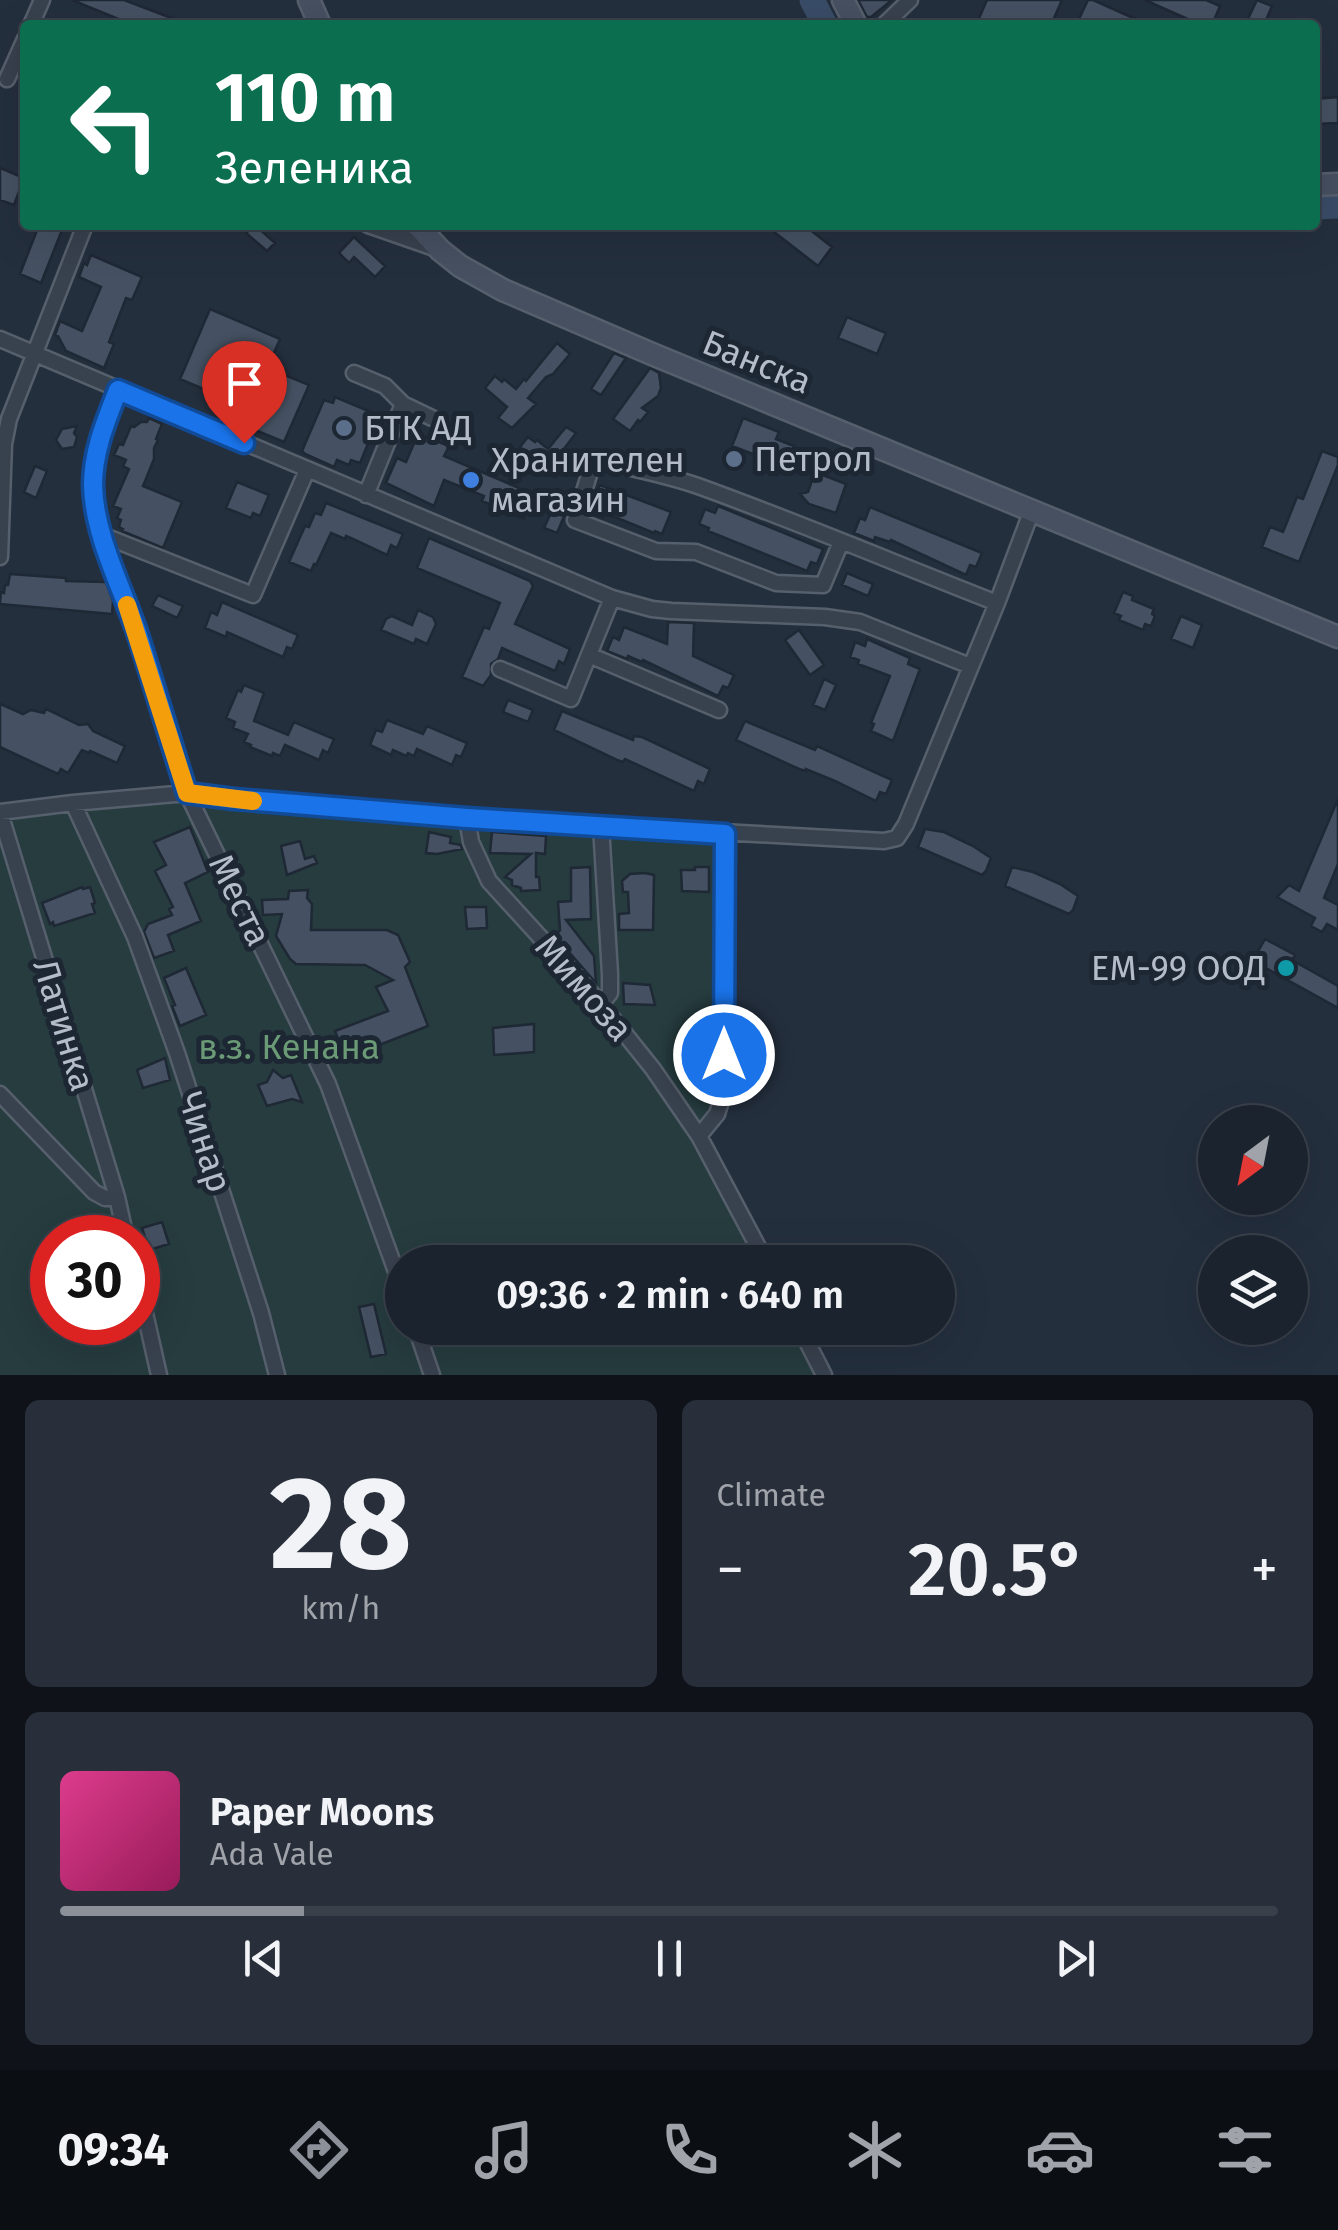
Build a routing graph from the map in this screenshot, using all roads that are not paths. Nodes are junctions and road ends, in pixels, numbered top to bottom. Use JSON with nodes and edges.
{"nodes":[{"id":1,"x":910,"y":0,"type":"edge"},
{"id":2,"x":889,"y":20,"type":"edge"},
{"id":3,"x":20,"y":48,"type":"edge"},
{"id":4,"x":4,"y":78,"type":"edge"},
{"id":5,"x":83,"y":230,"type":"edge"},
{"id":6,"x":382,"y":230,"type":"edge"},
{"id":7,"x":422,"y":230,"type":"edge"},
{"id":8,"x":440,"y":250,"type":"junction"},
{"id":9,"x":0,"y":339,"type":"edge"},
{"id":10,"x":33,"y":354,"type":"junction"},
{"id":11,"x":354,"y":373,"type":"dead end"},
{"id":12,"x":118,"y":390,"type":"junction"},
{"id":13,"x":403,"y":404,"type":"junction"},
{"id":14,"x":432,"y":418,"type":"dead end"},
{"id":15,"x":307,"y":470,"type":"junction"},
{"id":16,"x":366,"y":495,"type":"junction"},
{"id":17,"x":1032,"y":510,"type":"junction"},
{"id":18,"x":102,"y":535,"type":"junction"},
{"id":19,"x":841,"y":542,"type":"junction"},
{"id":20,"x":0,"y":557,"type":"edge"},
{"id":21,"x":612,"y":598,"type":"junction"},
{"id":22,"x":997,"y":603,"type":"junction"},
{"id":23,"x":1338,"y":637,"type":"edge"},
{"id":24,"x":589,"y":655,"type":"junction"},
{"id":25,"x":970,"y":666,"type":"junction"},
{"id":26,"x":500,"y":669,"type":"dead end"},
{"id":27,"x":719,"y":710,"type":"dead end"},
{"id":28,"x":187,"y":793,"type":"junction"},
{"id":29,"x":73,"y":803,"type":"junction"},
{"id":30,"x":0,"y":812,"type":"edge"},
{"id":31,"x":467,"y":818,"type":"junction"},
{"id":32,"x":601,"y":826,"type":"junction"},
{"id":33,"x":725,"y":834,"type":"junction"},
{"id":34,"x":601,"y":1004,"type":"junction"},
{"id":35,"x":0,"y":1094,"type":"edge"},
{"id":36,"x":699,"y":1136,"type":"junction"},
{"id":37,"x":117,"y":1197,"type":"junction"},
{"id":38,"x":121,"y":1215,"type":"edge"},
{"id":39,"x":386,"y":1245,"type":"edge"},
{"id":40,"x":757,"y":1245,"type":"edge"},
{"id":41,"x":152,"y":1345,"type":"edge"},
{"id":42,"x":422,"y":1345,"type":"edge"},
{"id":43,"x":809,"y":1345,"type":"edge"},
{"id":44,"x":159,"y":1375,"type":"edge"},
{"id":45,"x":278,"y":1375,"type":"edge"},
{"id":46,"x":432,"y":1375,"type":"edge"},
{"id":47,"x":824,"y":1375,"type":"edge"}],
"edges":[{"from":1,"to":2,"type":"street"},
{"from":3,"to":4,"type":"street"},
{"from":5,"to":10,"type":"street"},
{"from":6,"to":8,"type":"street"},
{"from":7,"to":8,"type":"street","name":"Банска"},
{"from":8,"to":17,"type":"street","name":"Банска"},
{"from":9,"to":10,"type":"street"},
{"from":10,"to":12,"type":"street"},
{"from":10,"to":20,"type":"street"},
{"from":11,"to":13,"type":"street"},
{"from":12,"to":15,"type":"street"},
{"from":12,"to":18,"type":"street","name":"Места"},
{"from":13,"to":14,"type":"street"},
{"from":13,"to":16,"type":"street"},
{"from":15,"to":16,"type":"street"},
{"from":15,"to":18,"type":"street"},
{"from":16,"to":21,"type":"street"},
{"from":17,"to":22,"type":"street"},
{"from":17,"to":23,"type":"street","name":"Банска"},
{"from":18,"to":28,"type":"street","name":"Места"},
{"from":19,"to":19,"type":"street"},
{"from":19,"to":22,"type":"street"},
{"from":21,"to":24,"type":"street"},
{"from":21,"to":25,"type":"street"},
{"from":22,"to":25,"type":"street"},
{"from":24,"to":26,"type":"street"},
{"from":24,"to":27,"type":"street"},
{"from":25,"to":33,"type":"street"},
{"from":28,"to":29,"type":"street"},
{"from":28,"to":31,"type":"street"},
{"from":28,"to":39,"type":"street","name":"Места"},
{"from":29,"to":30,"type":"street"},
{"from":29,"to":45,"type":"street","name":"Чинар"},
{"from":30,"to":37,"type":"street","name":"Латинка"},
{"from":31,"to":32,"type":"street"},
{"from":31,"to":34,"type":"street","name":"Мимоза"},
{"from":32,"to":33,"type":"street"},
{"from":32,"to":34,"type":"street"},
{"from":33,"to":36,"type":"street"},
{"from":34,"to":36,"type":"street","name":"Мимоза"},
{"from":35,"to":37,"type":"street"},
{"from":36,"to":40,"type":"street","name":"Мимоза"},
{"from":37,"to":38,"type":"street","name":"Латинка"},
{"from":41,"to":44,"type":"street"},
{"from":42,"to":46,"type":"street"},
{"from":43,"to":47,"type":"street"}]}
